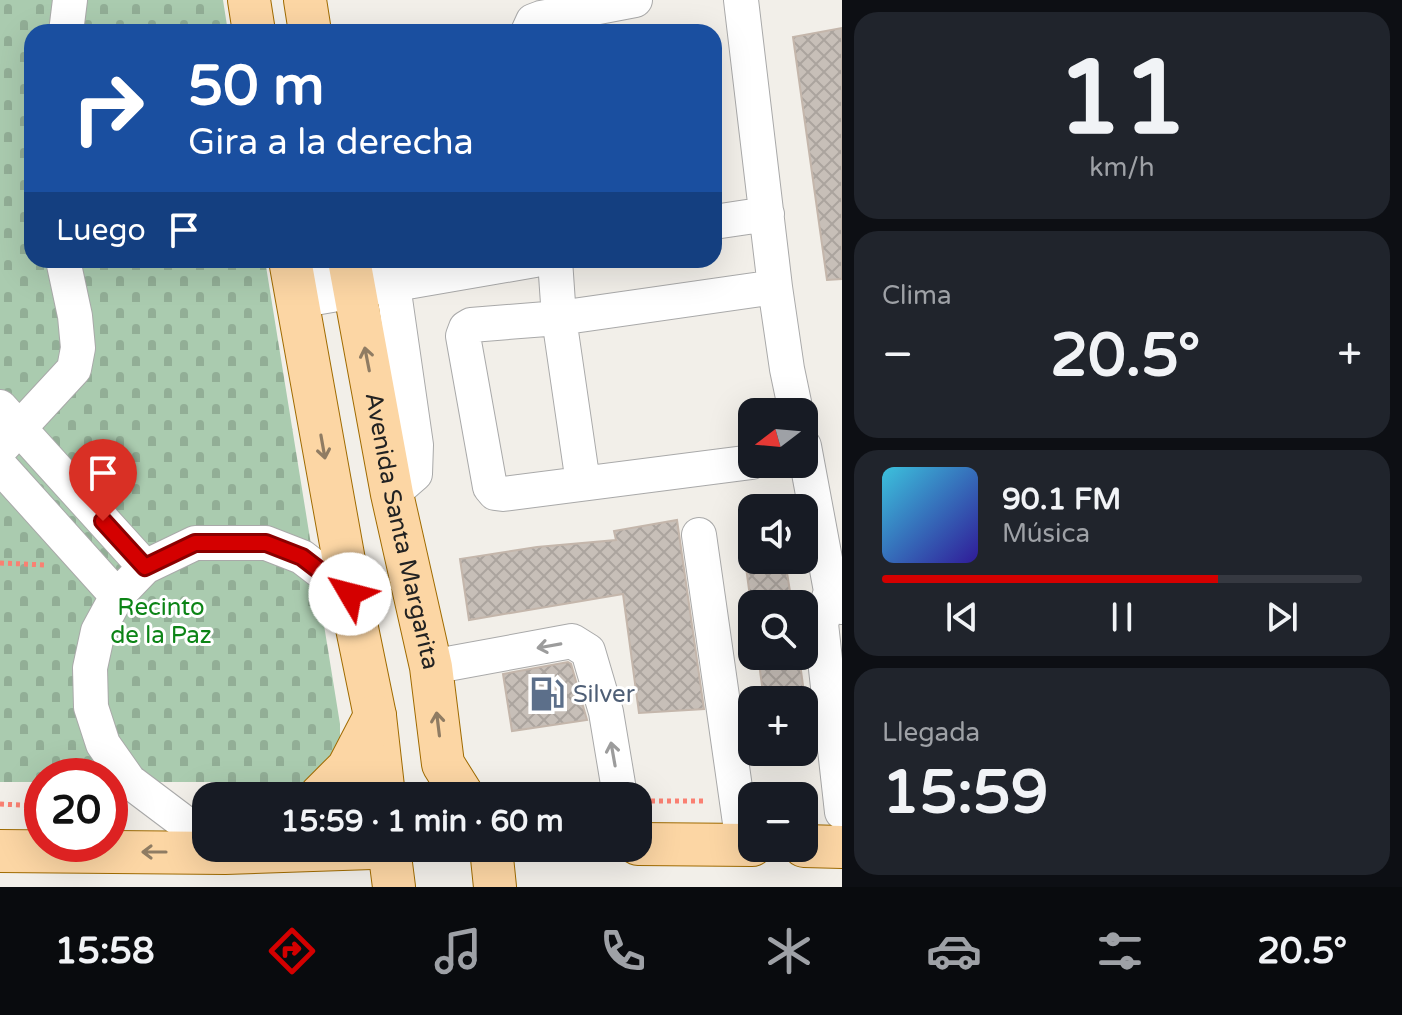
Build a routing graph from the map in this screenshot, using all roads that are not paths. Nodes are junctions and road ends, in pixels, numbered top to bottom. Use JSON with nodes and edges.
{"nodes":[{"id":1,"x":70,"y":0,"type":"edge"},
{"id":2,"x":249,"y":0,"type":"edge"},
{"id":3,"x":305,"y":0,"type":"edge"},
{"id":4,"x":635,"y":0,"type":"edge"},
{"id":5,"x":741,"y":0,"type":"edge"},
{"id":6,"x":67,"y":24,"type":"edge"},
{"id":7,"x":253,"y":24,"type":"edge"},
{"id":8,"x":309,"y":24,"type":"edge"},
{"id":9,"x":532,"y":24,"type":"edge"},
{"id":10,"x":767,"y":214,"type":"junction"},
{"id":11,"x":722,"y":221,"type":"edge"},
{"id":12,"x":65,"y":268,"type":"edge"},
{"id":13,"x":431,"y":268,"type":"edge"},
{"id":14,"x":556,"y":268,"type":"edge"},
{"id":15,"x":366,"y":273,"type":"edge"},
{"id":16,"x":293,"y":279,"type":"edge"},
{"id":17,"x":775,"y":287,"type":"junction"},
{"id":18,"x":559,"y":318,"type":"junction"},
{"id":19,"x":793,"y":398,"type":"edge"},
{"id":20,"x":7,"y":428,"type":"edge"},
{"id":21,"x":738,"y":464,"type":"edge"},
{"id":22,"x":0,"y":466,"type":"edge"},
{"id":23,"x":810,"y":478,"type":"edge"},
{"id":24,"x":583,"y":483,"type":"junction"},
{"id":25,"x":699,"y":535,"type":"dead end"},
{"id":26,"x":145,"y":567,"type":"junction"},
{"id":27,"x":350,"y":594,"type":"junction"},
{"id":28,"x":117,"y":596,"type":"junction"},
{"id":29,"x":834,"y":611,"type":"edge"},
{"id":30,"x":431,"y":667,"type":"junction"},
{"id":31,"x":375,"y":716,"type":"junction"},
{"id":32,"x":98,"y":758,"type":"edge"},
{"id":33,"x":128,"y":780,"type":"edge"},
{"id":34,"x":334,"y":782,"type":"edge"},
{"id":35,"x":382,"y":782,"type":"edge"},
{"id":36,"x":454,"y":782,"type":"edge"},
{"id":37,"x":618,"y":782,"type":"edge"},
{"id":38,"x":738,"y":805,"type":"edge"},
{"id":39,"x":842,"y":812,"type":"edge"},
{"id":40,"x":192,"y":822,"type":"edge"},
{"id":41,"x":652,"y":838,"type":"edge"},
{"id":42,"x":738,"y":843,"type":"edge"},
{"id":43,"x":16,"y":846,"type":"edge"},
{"id":44,"x":818,"y":846,"type":"edge"},
{"id":45,"x":842,"y":847,"type":"edge"},
{"id":46,"x":192,"y":848,"type":"edge"},
{"id":47,"x":391,"y":862,"type":"edge"},
{"id":48,"x":492,"y":862,"type":"edge"},
{"id":49,"x":394,"y":887,"type":"edge"},
{"id":50,"x":495,"y":887,"type":"edge"}],
"edges":[{"from":1,"to":6,"type":"lane"},
{"from":2,"to":7,"type":"main road"},
{"from":3,"to":8,"type":"main road"},
{"from":4,"to":9,"type":"lane"},
{"from":5,"to":10,"type":"lane"},
{"from":10,"to":11,"type":"lane"},
{"from":10,"to":17,"type":"lane"},
{"from":12,"to":20,"type":"lane"},
{"from":13,"to":15,"type":"lane"},
{"from":14,"to":18,"type":"lane"},
{"from":15,"to":16,"type":"lane"},
{"from":30,"to":15,"type":"main road","name":"Avenida Santa Margarita","one_way":true},
{"from":16,"to":27,"type":"main road","one_way":true},
{"from":17,"to":18,"type":"lane"},
{"from":17,"to":19,"type":"lane"},
{"from":18,"to":24,"type":"lane"},
{"from":18,"to":24,"type":"lane"},
{"from":20,"to":26,"type":"lane"},
{"from":21,"to":24,"type":"lane"},
{"from":22,"to":28,"type":"lane"},
{"from":23,"to":29,"type":"lane"},
{"from":25,"to":38,"type":"lane"},
{"from":26,"to":27,"type":"lane"},
{"from":26,"to":28,"type":"lane"},
{"from":27,"to":31,"type":"main road"},
{"from":28,"to":32,"type":"lane"},
{"from":29,"to":39,"type":"lane"},
{"from":36,"to":30,"type":"main road","name":"Avenida Santa Margarita","one_way":true},
{"from":37,"to":30,"type":"lane","one_way":true},
{"from":31,"to":34,"type":"main road"},
{"from":31,"to":35,"type":"main road"},
{"from":33,"to":40,"type":"lane"},
{"from":41,"to":42,"type":"main road"},
{"from":46,"to":43,"type":"main road","one_way":true},
{"from":44,"to":45,"type":"main road"},
{"from":47,"to":49,"type":"main road"},
{"from":48,"to":50,"type":"main road"}]}
